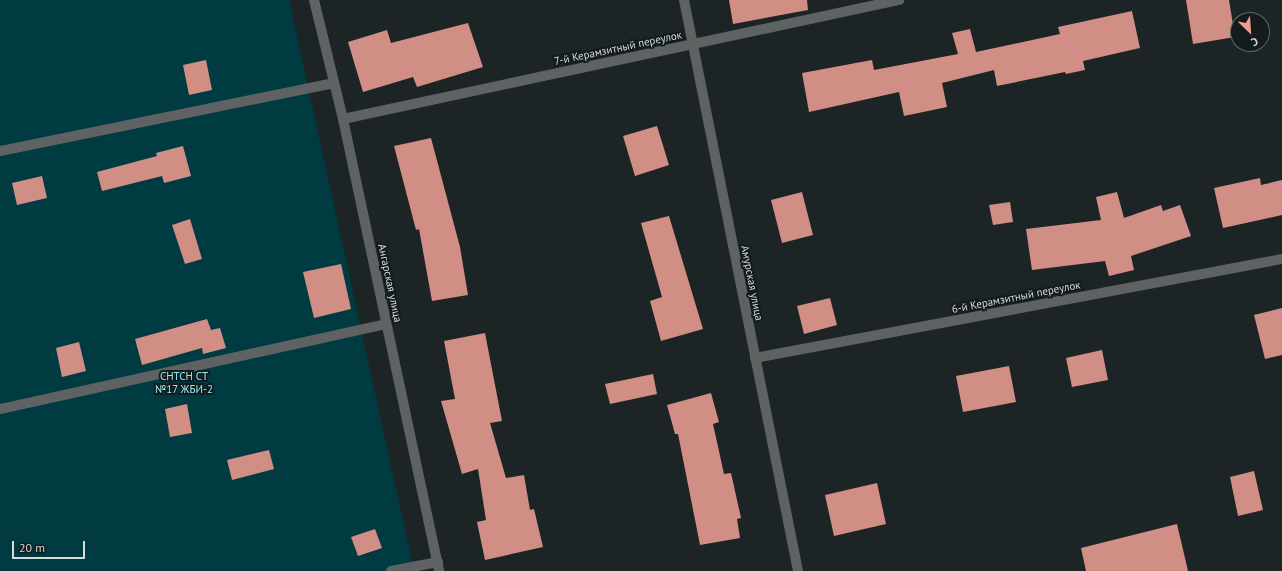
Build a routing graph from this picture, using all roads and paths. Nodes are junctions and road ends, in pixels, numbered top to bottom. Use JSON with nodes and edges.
{"nodes":[{"id":1,"x":314,"y":0,"type":"edge"},
{"id":2,"x":684,"y":0,"type":"edge"},
{"id":3,"x":899,"y":0,"type":"edge"},
{"id":4,"x":692,"y":44,"type":"junction"},
{"id":5,"x":334,"y":83,"type":"junction"},
{"id":6,"x":343,"y":119,"type":"junction"},
{"id":7,"x":0,"y":151,"type":"edge"},
{"id":8,"x":1282,"y":259,"type":"edge"},
{"id":9,"x":386,"y":324,"type":"junction"},
{"id":10,"x":755,"y":358,"type":"junction"},
{"id":11,"x":0,"y":409,"type":"edge"},
{"id":12,"x":438,"y":567,"type":"edge"},
{"id":13,"x":391,"y":571,"type":"edge"},
{"id":14,"x":798,"y":571,"type":"edge"}],
"edges":[{"from":1,"to":5,"type":"street","name":"Ангарская улица"},
{"from":2,"to":4,"type":"street","name":"Амурская улица"},
{"from":3,"to":4,"type":"street","name":"7-й Керамзитный переулок"},
{"from":4,"to":6,"type":"street","name":"7-й Керамзитный переулок"},
{"from":4,"to":10,"type":"street","name":"Амурская улица"},
{"from":5,"to":6,"type":"street","name":"Ангарская улица"},
{"from":5,"to":7,"type":"street"},
{"from":6,"to":9,"type":"street","name":"Ангарская улица"},
{"from":8,"to":10,"type":"street","name":"6-й Керамзитный переулок"},
{"from":9,"to":11,"type":"street"},
{"from":9,"to":12,"type":"street","name":"Ангарская улица"},
{"from":10,"to":14,"type":"street","name":"Амурская улица"},
{"from":12,"to":13,"type":"street"}]}
